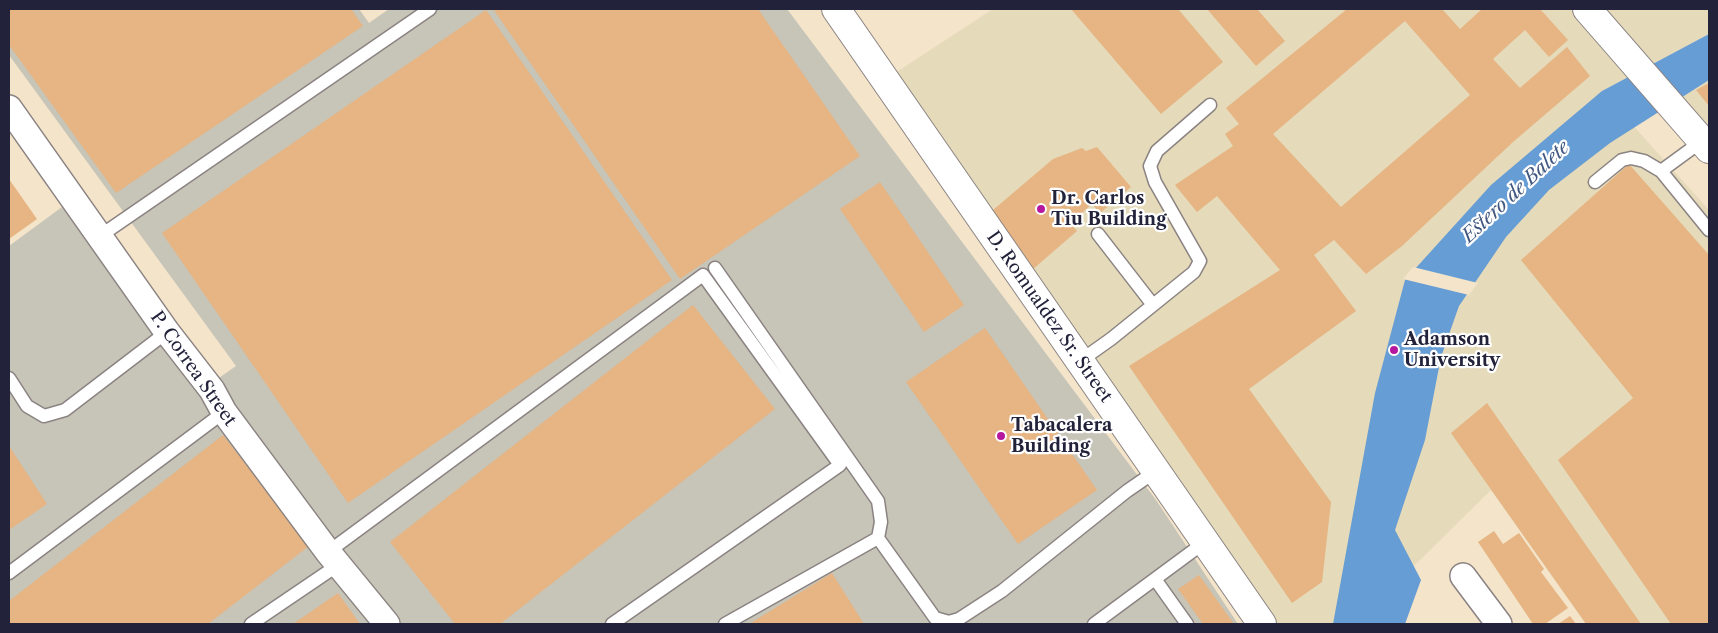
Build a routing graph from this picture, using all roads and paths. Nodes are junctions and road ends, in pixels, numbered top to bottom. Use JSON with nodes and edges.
{"nodes":[{"id":1,"x":430,"y":9,"type":"edge"},
{"id":2,"x":836,"y":9,"type":"edge"},
{"id":3,"x":1587,"y":9,"type":"edge"},
{"id":4,"x":1210,"y":105,"type":"dead end"},
{"id":5,"x":9,"y":108,"type":"edge"},
{"id":6,"x":1699,"y":137,"type":"edge"},
{"id":7,"x":1661,"y":171,"type":"junction"},
{"id":8,"x":1595,"y":182,"type":"dead end"},
{"id":9,"x":1709,"y":230,"type":"edge"},
{"id":10,"x":1098,"y":234,"type":"dead end"},
{"id":11,"x":100,"y":236,"type":"junction"},
{"id":12,"x":715,"y":268,"type":"dead end"},
{"id":13,"x":1153,"y":306,"type":"junction"},
{"id":14,"x":167,"y":332,"type":"junction"},
{"id":15,"x":1080,"y":361,"type":"junction"},
{"id":16,"x":9,"y":378,"type":"edge"},
{"id":17,"x":224,"y":412,"type":"junction"},
{"id":18,"x":1156,"y":471,"type":"junction"},
{"id":19,"x":878,"y":538,"type":"junction"},
{"id":20,"x":1205,"y":542,"type":"junction"},
{"id":21,"x":333,"y":558,"type":"junction"},
{"id":22,"x":9,"y":573,"type":"edge"},
{"id":23,"x":1463,"y":576,"type":"dead end"},
{"id":24,"x":1155,"y":578,"type":"junction"},
{"id":25,"x":250,"y":624,"type":"edge"},
{"id":26,"x":387,"y":624,"type":"edge"},
{"id":27,"x":612,"y":624,"type":"edge"},
{"id":28,"x":725,"y":624,"type":"edge"},
{"id":29,"x":1094,"y":624,"type":"edge"},
{"id":30,"x":1187,"y":624,"type":"edge"},
{"id":31,"x":1262,"y":624,"type":"edge"},
{"id":32,"x":1499,"y":624,"type":"edge"}],
"edges":[{"from":1,"to":11,"type":"lane"},
{"from":2,"to":15,"type":"main road","name":"D. Romualdez Sr. Street"},
{"from":3,"to":6,"type":"main road"},
{"from":4,"to":13,"type":"lane"},
{"from":5,"to":11,"type":"street","name":"P. Correa Street"},
{"from":6,"to":7,"type":"lane"},
{"from":7,"to":8,"type":"lane"},
{"from":7,"to":9,"type":"lane"},
{"from":10,"to":13,"type":"lane"},
{"from":11,"to":14,"type":"street","name":"P. Correa Street"},
{"from":12,"to":19,"type":"lane"},
{"from":13,"to":15,"type":"lane"},
{"from":14,"to":16,"type":"lane"},
{"from":14,"to":17,"type":"street","name":"P. Correa Street"},
{"from":15,"to":18,"type":"main road","name":"D. Romualdez Sr. Street"},
{"from":17,"to":21,"type":"street","name":"P. Correa Street"},
{"from":17,"to":22,"type":"lane"},
{"from":18,"to":19,"type":"lane"},
{"from":18,"to":20,"type":"main road","name":"D. Romualdez Sr. Street"},
{"from":19,"to":28,"type":"lane"},
{"from":20,"to":24,"type":"lane"},
{"from":20,"to":31,"type":"main road","name":"D. Romualdez Sr. Street"},
{"from":21,"to":25,"type":"lane"},
{"from":21,"to":26,"type":"street","name":"P. Correa Street"},
{"from":21,"to":27,"type":"lane"},
{"from":23,"to":32,"type":"street"},
{"from":24,"to":29,"type":"lane"},
{"from":24,"to":30,"type":"lane"}]}
